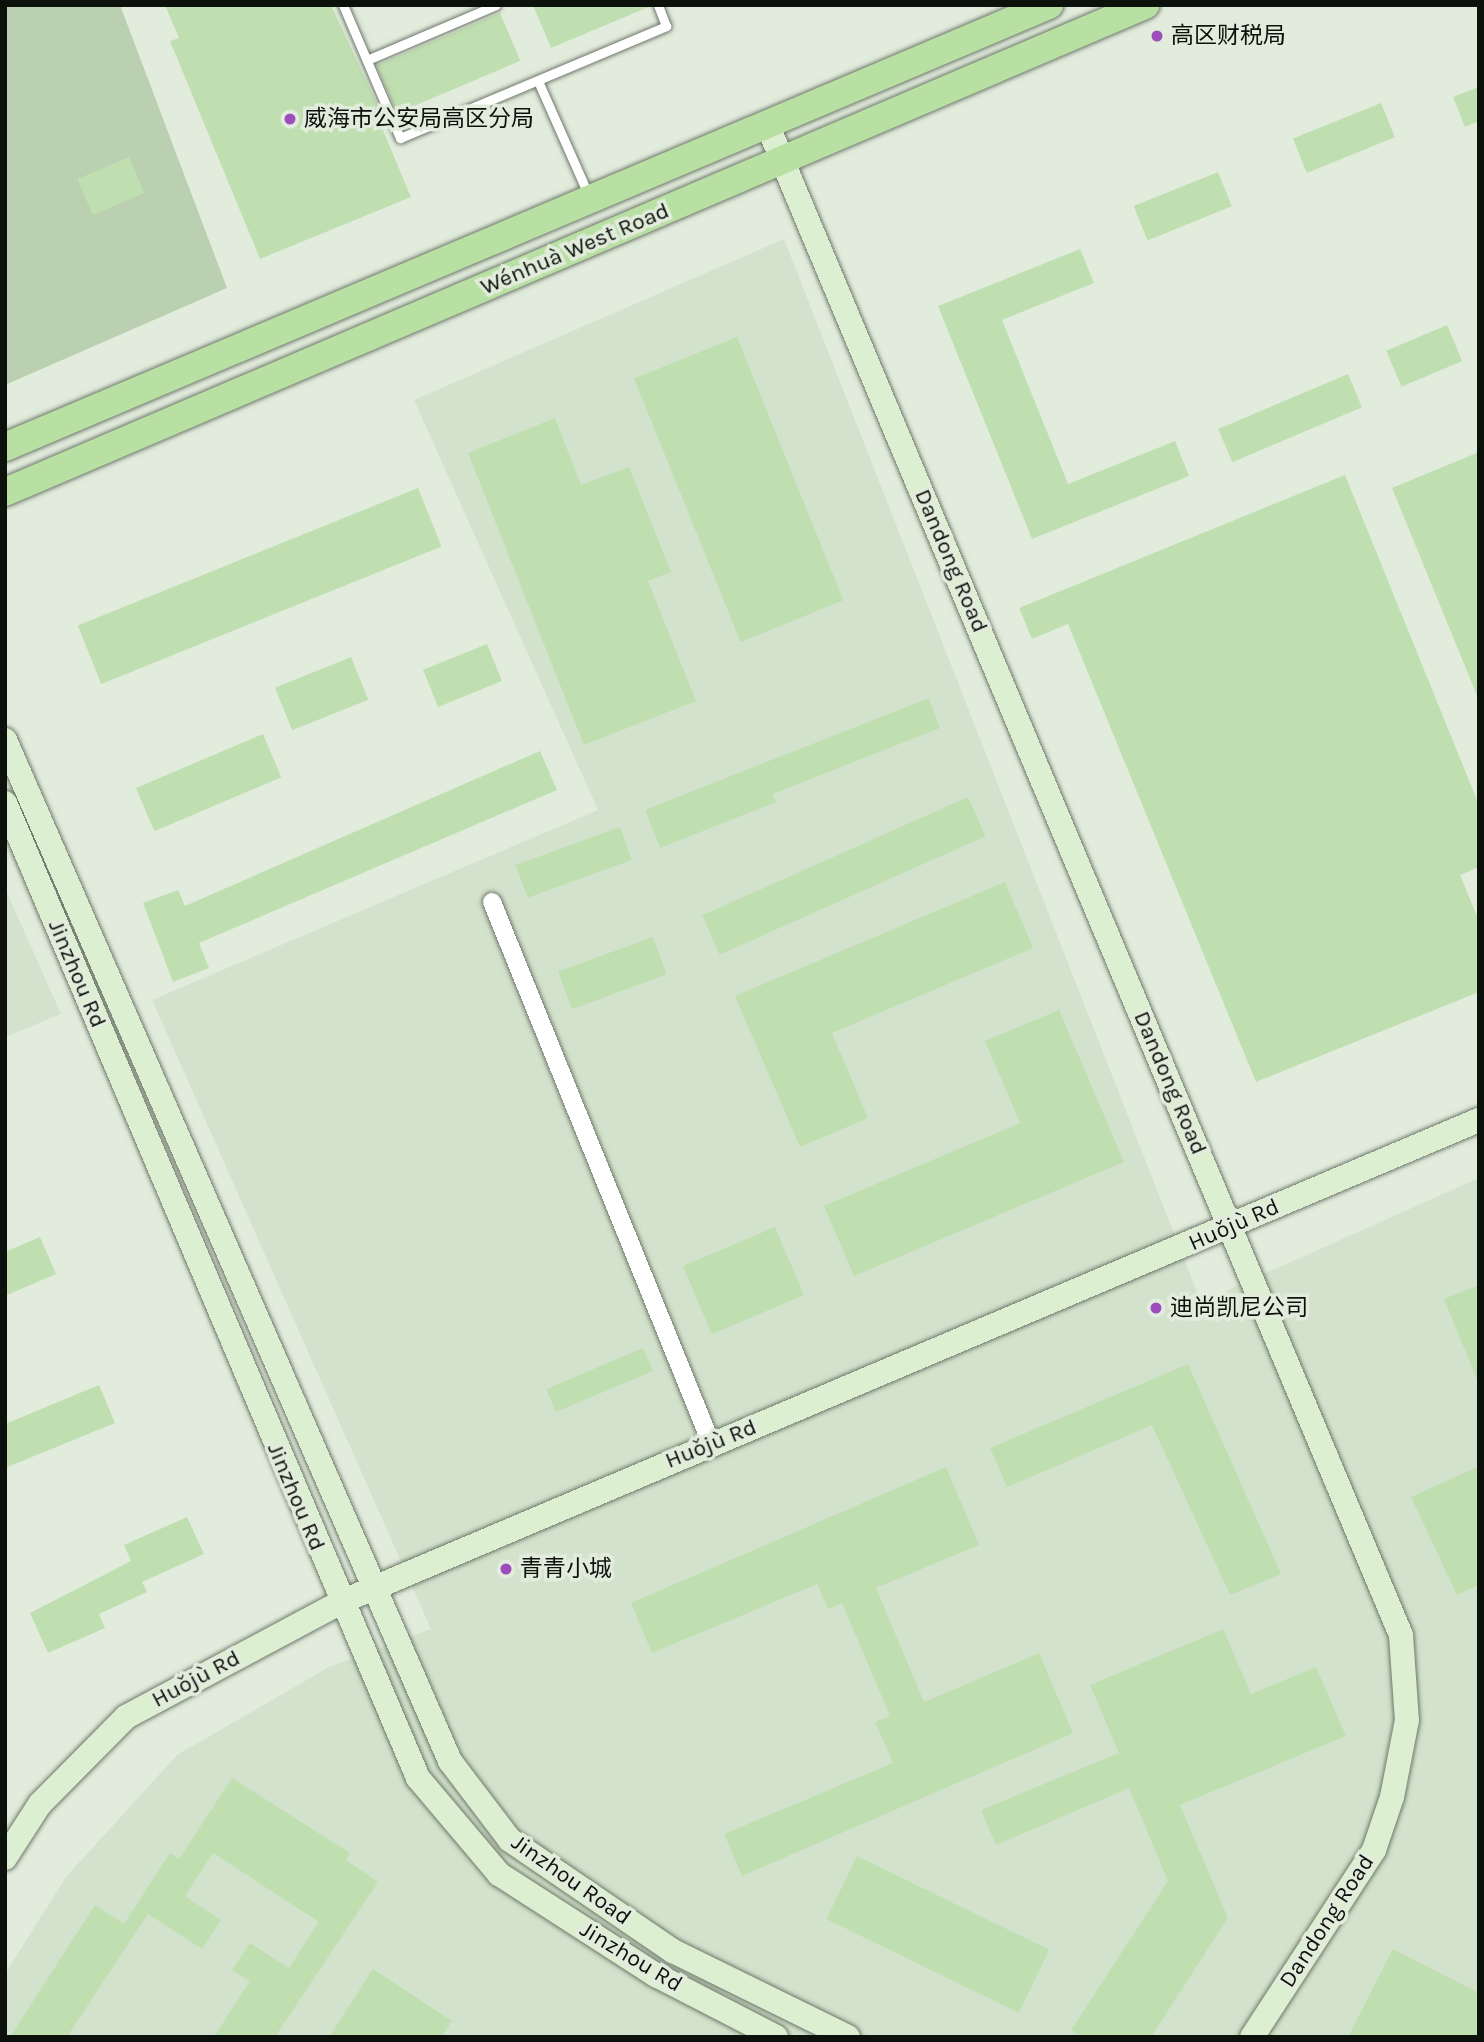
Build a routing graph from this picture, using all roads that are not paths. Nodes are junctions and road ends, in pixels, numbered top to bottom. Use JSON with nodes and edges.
{"nodes":[{"id":1,"x":344,"y":5,"type":"edge"},
{"id":2,"x":496,"y":5,"type":"edge"},
{"id":3,"x":658,"y":5,"type":"edge"},
{"id":4,"x":1049,"y":5,"type":"edge"},
{"id":5,"x":1145,"y":5,"type":"edge"},
{"id":6,"x":367,"y":60,"type":"junction"},
{"id":7,"x":538,"y":81,"type":"junction"},
{"id":8,"x":767,"y":124,"type":"junction"},
{"id":9,"x":782,"y":161,"type":"junction"},
{"id":10,"x":590,"y":198,"type":"junction"},
{"id":11,"x":5,"y":444,"type":"edge"},
{"id":12,"x":50,"y":473,"type":"junction"},
{"id":13,"x":5,"y":492,"type":"edge"},
{"id":14,"x":5,"y":502,"type":"edge"},
{"id":15,"x":5,"y":740,"type":"edge"},
{"id":16,"x":5,"y":803,"type":"edge"},
{"id":17,"x":492,"y":902,"type":"dead end"},
{"id":18,"x":1479,"y":1120,"type":"edge"},
{"id":19,"x":1231,"y":1226,"type":"junction"},
{"id":20,"x":711,"y":1443,"type":"junction"},
{"id":21,"x":374,"y":1586,"type":"junction"},
{"id":22,"x":341,"y":1602,"type":"junction"},
{"id":23,"x":5,"y":1858,"type":"edge"},
{"id":24,"x":776,"y":2037,"type":"edge"},
{"id":25,"x":848,"y":2037,"type":"edge"},
{"id":26,"x":1252,"y":2037,"type":"edge"}],
"edges":[{"from":1,"to":6,"type":"lane"},
{"from":2,"to":6,"type":"lane"},
{"from":3,"to":7,"type":"lane"},
{"from":4,"to":8,"type":"main road","name":"Wénhuà West Road"},
{"from":5,"to":9,"type":"main road","name":"Wénhuà West Road"},
{"from":6,"to":7,"type":"lane"},
{"from":7,"to":10,"type":"lane"},
{"from":8,"to":9,"type":"main road","name":"Dandong Road"},
{"from":8,"to":10,"type":"main road","name":"Wénhuà West Road"},
{"from":9,"to":12,"type":"main road","name":"Wénhuà West Road"},
{"from":9,"to":19,"type":"main road","name":"Dandong Road"},
{"from":10,"to":11,"type":"main road","name":"Wénhuà West Road"},
{"from":12,"to":13,"type":"main road","name":"Wénhuà West Road"},
{"from":12,"to":14,"type":"main road"},
{"from":15,"to":21,"type":"main road","name":"Jinzhou Rd"},
{"from":16,"to":22,"type":"main road","name":"Jinzhou Rd"},
{"from":17,"to":20,"type":"street"},
{"from":18,"to":19,"type":"main road","name":"Huǒjù Rd"},
{"from":19,"to":20,"type":"main road","name":"Huǒjù Rd"},
{"from":19,"to":26,"type":"main road","name":"Dandong Road"},
{"from":20,"to":21,"type":"main road","name":"Huǒjù Rd"},
{"from":21,"to":22,"type":"main road","name":"Huǒjù Rd"},
{"from":21,"to":25,"type":"main road","name":"Jinzhou Road"},
{"from":22,"to":23,"type":"main road","name":"Huǒjù Rd"},
{"from":22,"to":24,"type":"main road","name":"Jinzhou Rd"}]}
